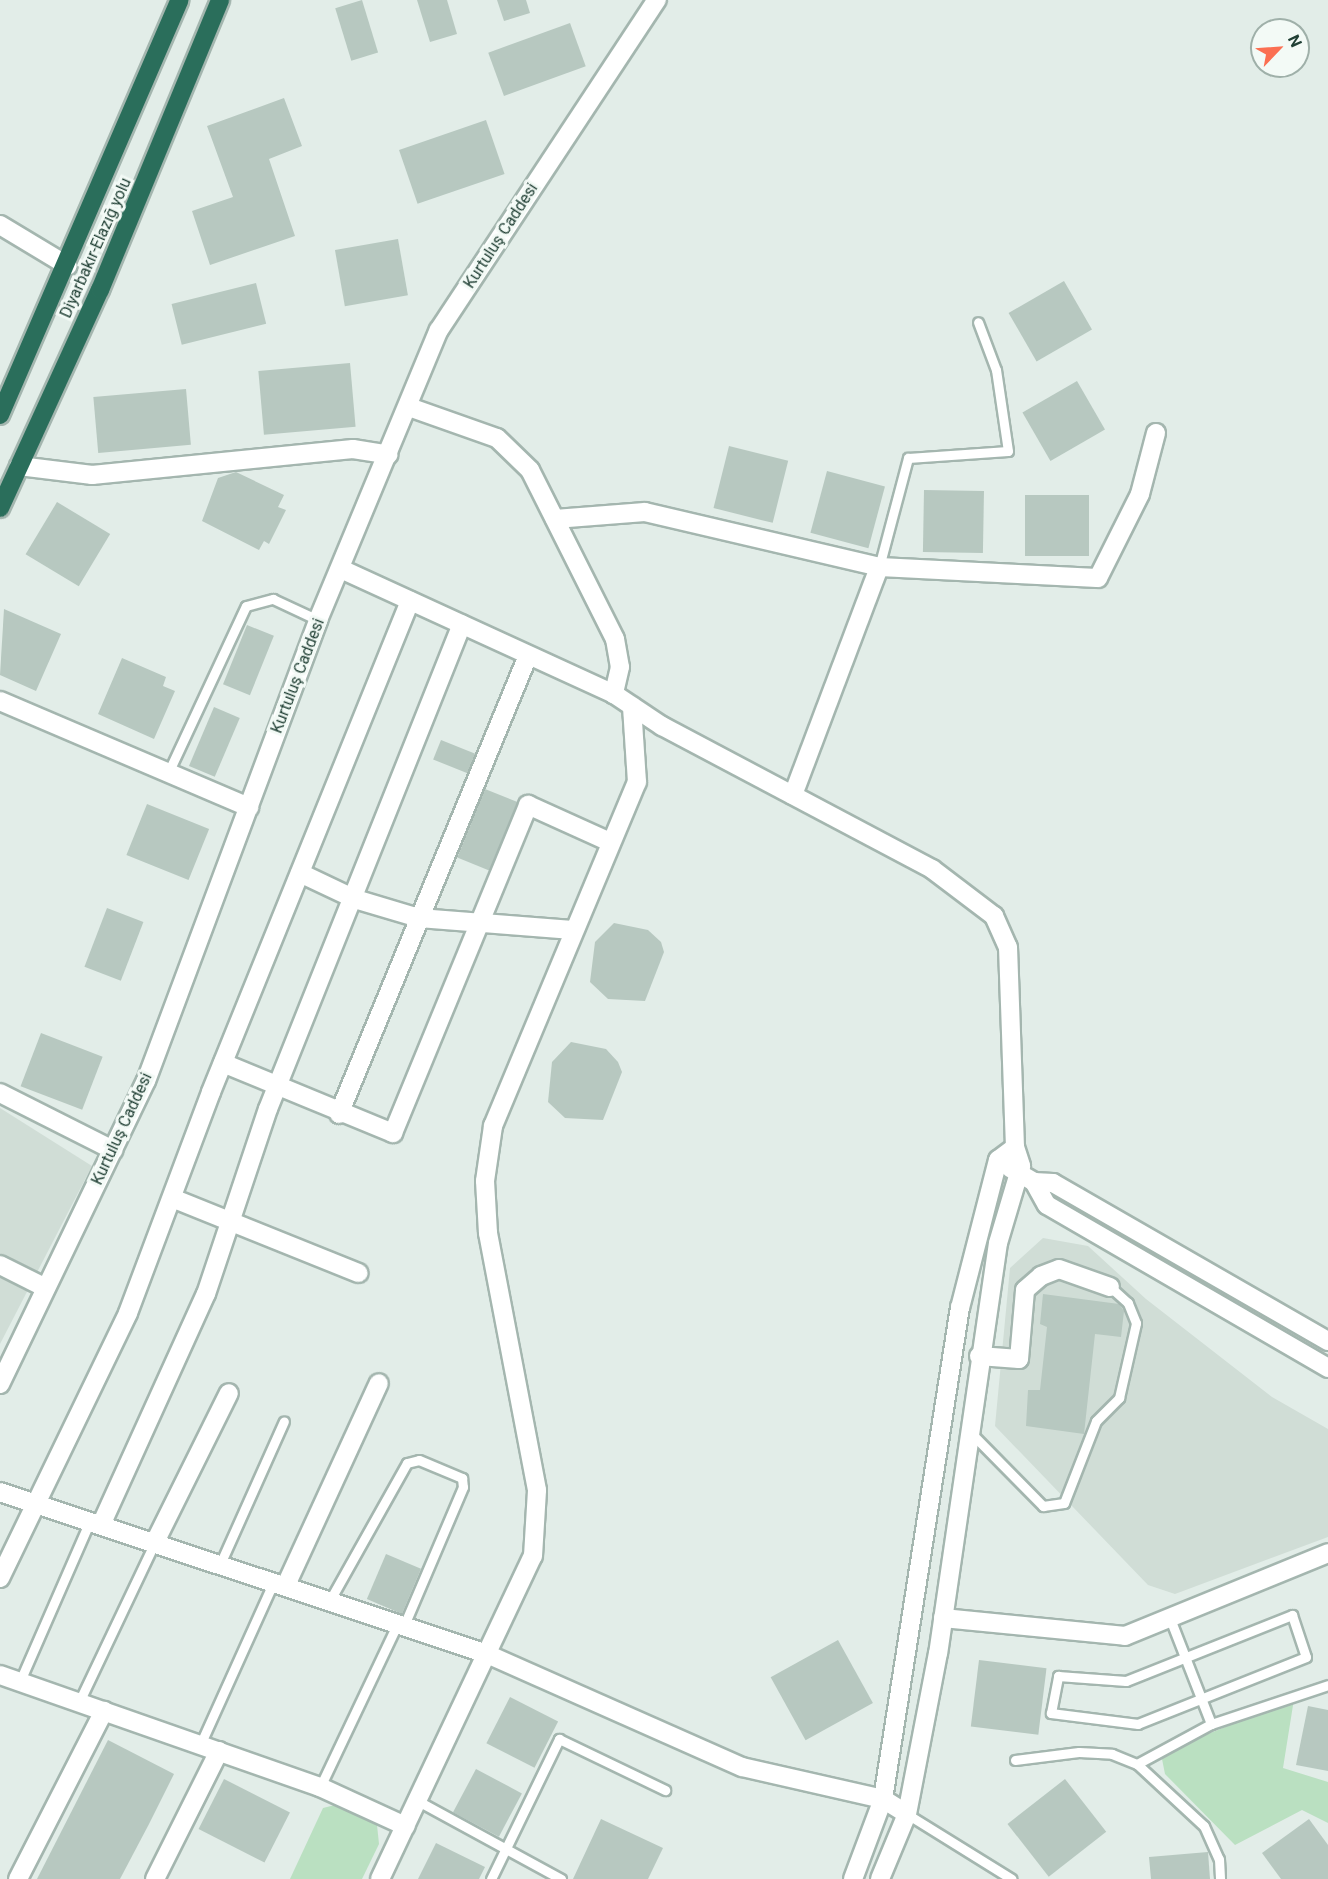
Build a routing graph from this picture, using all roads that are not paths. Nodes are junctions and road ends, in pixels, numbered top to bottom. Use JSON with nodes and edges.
{"nodes":[{"id":1,"x":180,"y":0,"type":"edge"},
{"id":2,"x":220,"y":0,"type":"edge"},
{"id":3,"x":657,"y":0,"type":"edge"},
{"id":4,"x":0,"y":225,"type":"edge"},
{"id":5,"x":68,"y":266,"type":"junction"},
{"id":6,"x":978,"y":322,"type":"dead end"},
{"id":7,"x":408,"y":406,"type":"junction"},
{"id":8,"x":0,"y":415,"type":"edge"},
{"id":9,"x":1156,"y":433,"type":"dead end"},
{"id":10,"x":389,"y":455,"type":"junction"},
{"id":11,"x":19,"y":466,"type":"junction"},
{"id":12,"x":0,"y":508,"type":"edge"},
{"id":13,"x":555,"y":519,"type":"junction"},
{"id":14,"x":879,"y":567,"type":"junction"},
{"id":15,"x":341,"y":569,"type":"junction"},
{"id":16,"x":410,"y":600,"type":"junction"},
{"id":17,"x":318,"y":620,"type":"junction"},
{"id":18,"x":462,"y":624,"type":"junction"},
{"id":19,"x":528,"y":655,"type":"junction"},
{"id":20,"x":614,"y":694,"type":"junction"},
{"id":21,"x":0,"y":701,"type":"edge"},
{"id":22,"x":632,"y":706,"type":"junction"},
{"id":23,"x":168,"y":773,"type":"junction"},
{"id":24,"x":793,"y":795,"type":"junction"},
{"id":25,"x":249,"y":807,"type":"junction"},
{"id":26,"x":610,"y":842,"type":"junction"},
{"id":27,"x":300,"y":873,"type":"junction"},
{"id":28,"x":355,"y":899,"type":"junction"},
{"id":29,"x":419,"y":918,"type":"junction"},
{"id":30,"x":482,"y":926,"type":"junction"},
{"id":31,"x":573,"y":930,"type":"junction"},
{"id":32,"x":223,"y":1063,"type":"junction"},
{"id":33,"x":277,"y":1086,"type":"junction"},
{"id":34,"x":0,"y":1093,"type":"edge"},
{"id":35,"x":339,"y":1114,"type":"junction"},
{"id":36,"x":1015,"y":1147,"type":"junction"},
{"id":37,"x":113,"y":1150,"type":"junction"},
{"id":38,"x":998,"y":1160,"type":"junction"},
{"id":39,"x":1026,"y":1178,"type":"junction"},
{"id":40,"x":172,"y":1198,"type":"junction"},
{"id":41,"x":230,"y":1219,"type":"junction"},
{"id":42,"x":0,"y":1264,"type":"edge"},
{"id":43,"x":359,"y":1273,"type":"dead end"},
{"id":44,"x":1110,"y":1287,"type":"joint"},
{"id":45,"x":46,"y":1288,"type":"junction"},
{"id":46,"x":1328,"y":1341,"type":"edge"},
{"id":47,"x":980,"y":1356,"type":"junction"},
{"id":48,"x":1328,"y":1368,"type":"edge"},
{"id":49,"x":379,"y":1383,"type":"dead end"},
{"id":50,"x":0,"y":1384,"type":"edge"},
{"id":51,"x":228,"y":1393,"type":"dead end"},
{"id":52,"x":284,"y":1421,"type":"dead end"},
{"id":53,"x":969,"y":1431,"type":"junction"},
{"id":54,"x":0,"y":1492,"type":"edge"},
{"id":55,"x":35,"y":1505,"type":"junction"},
{"id":56,"x":96,"y":1523,"type":"junction"},
{"id":57,"x":155,"y":1542,"type":"junction"},
{"id":58,"x":1328,"y":1553,"type":"edge"},
{"id":59,"x":220,"y":1562,"type":"junction"},
{"id":60,"x":0,"y":1578,"type":"edge"},
{"id":61,"x":280,"y":1583,"type":"junction"},
{"id":62,"x":330,"y":1600,"type":"junction"},
{"id":63,"x":1169,"y":1616,"type":"junction"},
{"id":64,"x":943,"y":1618,"type":"junction"},
{"id":65,"x":401,"y":1624,"type":"junction"},
{"id":66,"x":487,"y":1654,"type":"junction"},
{"id":67,"x":1185,"y":1658,"type":"junction"},
{"id":68,"x":0,"y":1675,"type":"edge"},
{"id":69,"x":20,"y":1681,"type":"junction"},
{"id":70,"x":1328,"y":1685,"type":"edge"},
{"id":71,"x":1200,"y":1697,"type":"junction"},
{"id":72,"x":79,"y":1702,"type":"junction"},
{"id":73,"x":104,"y":1711,"type":"junction"},
{"id":74,"x":1211,"y":1724,"type":"junction"},
{"id":75,"x":200,"y":1744,"type":"junction"},
{"id":76,"x":219,"y":1751,"type":"junction"},
{"id":77,"x":1015,"y":1760,"type":"dead end"},
{"id":78,"x":1137,"y":1764,"type":"junction"},
{"id":79,"x":320,"y":1787,"type":"junction"},
{"id":80,"x":664,"y":1790,"type":"dead end"},
{"id":81,"x":883,"y":1799,"type":"junction"},
{"id":82,"x":418,"y":1801,"type":"junction"},
{"id":83,"x":907,"y":1814,"type":"junction"},
{"id":84,"x":405,"y":1826,"type":"junction"},
{"id":85,"x":505,"y":1849,"type":"junction"},
{"id":86,"x":18,"y":1879,"type":"edge"},
{"id":87,"x":155,"y":1879,"type":"edge"},
{"id":88,"x":380,"y":1879,"type":"edge"},
{"id":89,"x":491,"y":1879,"type":"edge"},
{"id":90,"x":561,"y":1879,"type":"edge"},
{"id":91,"x":853,"y":1879,"type":"edge"},
{"id":92,"x":880,"y":1879,"type":"edge"},
{"id":93,"x":1012,"y":1879,"type":"edge"},
{"id":94,"x":1220,"y":1879,"type":"edge"}],
"edges":[{"from":1,"to":5,"type":"highway","name":"Diyarbakır-Elazığ yolu"},
{"from":2,"to":11,"type":"highway","name":"Diyarbakır-Elazığ yolu"},
{"from":3,"to":7,"type":"street","name":"Kurtuluş Caddesi"},
{"from":4,"to":5,"type":"street"},
{"from":5,"to":8,"type":"highway","name":"Diyarbakır-Elazığ yolu"},
{"from":6,"to":14,"type":"lane"},
{"from":7,"to":10,"type":"street","name":"Kurtuluş Caddesi"},
{"from":7,"to":13,"type":"street"},
{"from":9,"to":14,"type":"street"},
{"from":10,"to":11,"type":"street"},
{"from":10,"to":15,"type":"street","name":"Kurtuluş Caddesi"},
{"from":11,"to":12,"type":"highway","name":"Diyarbakır-Elazığ yolu"},
{"from":13,"to":14,"type":"street"},
{"from":13,"to":20,"type":"street"},
{"from":14,"to":24,"type":"street"},
{"from":15,"to":16,"type":"street"},
{"from":15,"to":17,"type":"street","name":"Kurtuluş Caddesi"},
{"from":16,"to":18,"type":"street"},
{"from":16,"to":27,"type":"street"},
{"from":17,"to":23,"type":"lane"},
{"from":17,"to":25,"type":"street","name":"Kurtuluş Caddesi"},
{"from":18,"to":19,"type":"street"},
{"from":18,"to":28,"type":"street"},
{"from":19,"to":20,"type":"street"},
{"from":19,"to":29,"type":"street"},
{"from":20,"to":22,"type":"street"},
{"from":21,"to":23,"type":"street"},
{"from":22,"to":24,"type":"street"},
{"from":22,"to":26,"type":"street"},
{"from":23,"to":25,"type":"street"},
{"from":24,"to":36,"type":"street"},
{"from":25,"to":37,"type":"street","name":"Kurtuluş Caddesi"},
{"from":26,"to":30,"type":"street"},
{"from":26,"to":31,"type":"street"},
{"from":27,"to":28,"type":"street"},
{"from":27,"to":32,"type":"street"},
{"from":28,"to":29,"type":"street"},
{"from":28,"to":33,"type":"street"},
{"from":29,"to":30,"type":"street"},
{"from":29,"to":35,"type":"street"},
{"from":30,"to":31,"type":"street"},
{"from":30,"to":35,"type":"street"},
{"from":31,"to":66,"type":"street"},
{"from":32,"to":33,"type":"street"},
{"from":32,"to":40,"type":"street"},
{"from":33,"to":35,"type":"street"},
{"from":33,"to":41,"type":"street"},
{"from":34,"to":37,"type":"street"},
{"from":36,"to":38,"type":"street"},
{"from":36,"to":39,"type":"street"},
{"from":37,"to":45,"type":"street","name":"Kurtuluş Caddesi"},
{"from":38,"to":39,"type":"street"},
{"from":38,"to":81,"type":"street"},
{"from":39,"to":46,"type":"street"},
{"from":39,"to":47,"type":"street"},
{"from":39,"to":48,"type":"street"},
{"from":40,"to":41,"type":"street"},
{"from":40,"to":55,"type":"street"},
{"from":41,"to":43,"type":"street"},
{"from":41,"to":56,"type":"street"},
{"from":42,"to":45,"type":"street"},
{"from":44,"to":47,"type":"street"},
{"from":44,"to":53,"type":"lane"},
{"from":45,"to":50,"type":"street","name":"Kurtuluş Caddesi"},
{"from":47,"to":53,"type":"street"},
{"from":49,"to":61,"type":"street"},
{"from":51,"to":57,"type":"street"},
{"from":52,"to":59,"type":"lane"},
{"from":53,"to":64,"type":"street"},
{"from":54,"to":55,"type":"street"},
{"from":55,"to":56,"type":"street"},
{"from":55,"to":60,"type":"street"},
{"from":56,"to":57,"type":"street"},
{"from":56,"to":69,"type":"lane"},
{"from":57,"to":59,"type":"street"},
{"from":57,"to":72,"type":"lane"},
{"from":58,"to":63,"type":"street"},
{"from":59,"to":61,"type":"street"},
{"from":61,"to":62,"type":"street"},
{"from":61,"to":75,"type":"lane"},
{"from":62,"to":65,"type":"street"},
{"from":62,"to":65,"type":"lane"},
{"from":63,"to":64,"type":"street"},
{"from":63,"to":67,"type":"lane"},
{"from":64,"to":83,"type":"street"},
{"from":65,"to":66,"type":"street"},
{"from":65,"to":79,"type":"lane"},
{"from":66,"to":81,"type":"street"},
{"from":66,"to":82,"type":"street"},
{"from":67,"to":71,"type":"lane"},
{"from":67,"to":71,"type":"lane"},
{"from":67,"to":71,"type":"lane"},
{"from":68,"to":69,"type":"street"},
{"from":69,"to":72,"type":"street"},
{"from":70,"to":74,"type":"lane"},
{"from":71,"to":74,"type":"lane"},
{"from":72,"to":73,"type":"street"},
{"from":73,"to":75,"type":"street"},
{"from":73,"to":86,"type":"street"},
{"from":74,"to":78,"type":"lane"},
{"from":75,"to":76,"type":"street"},
{"from":76,"to":79,"type":"street"},
{"from":76,"to":87,"type":"street"},
{"from":77,"to":78,"type":"lane"},
{"from":78,"to":94,"type":"lane"},
{"from":79,"to":84,"type":"street"},
{"from":80,"to":85,"type":"lane"},
{"from":81,"to":83,"type":"street"},
{"from":81,"to":91,"type":"street"},
{"from":82,"to":84,"type":"street"},
{"from":82,"to":85,"type":"lane"},
{"from":83,"to":92,"type":"street"},
{"from":83,"to":93,"type":"lane"},
{"from":84,"to":88,"type":"street"},
{"from":85,"to":89,"type":"lane"},
{"from":85,"to":90,"type":"lane"}]}
